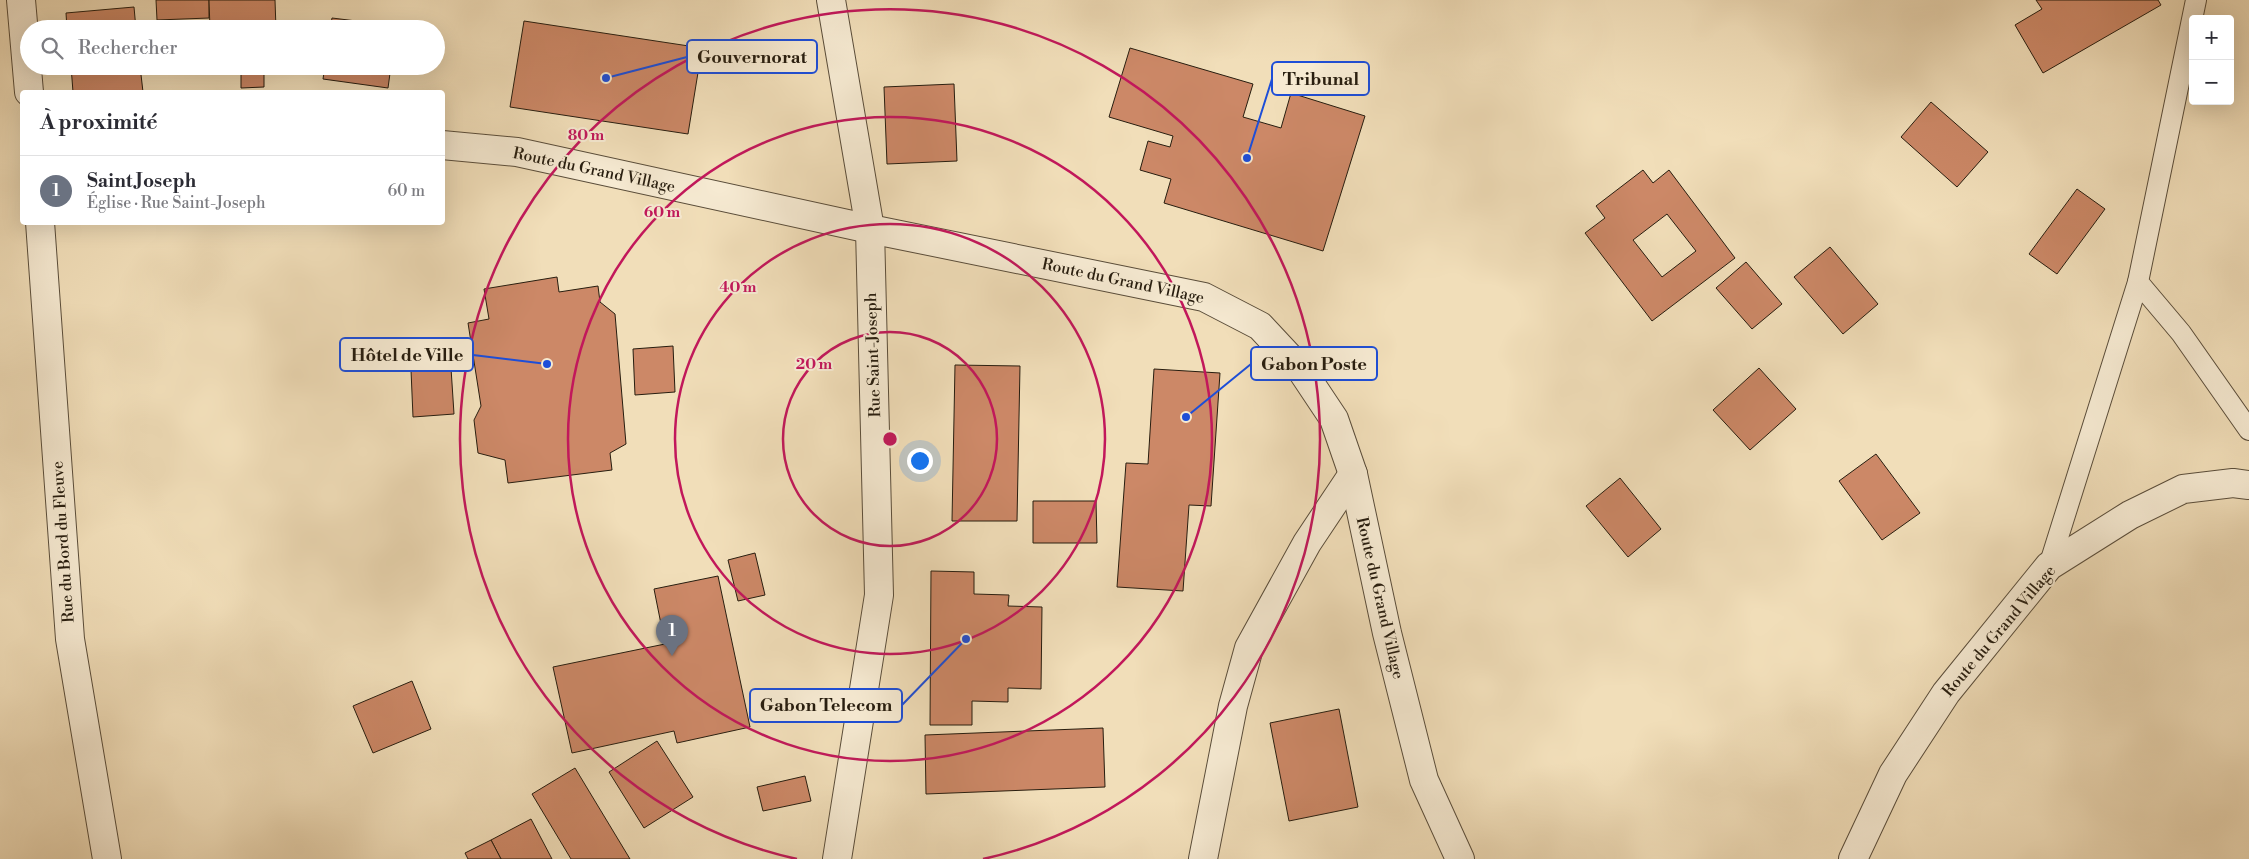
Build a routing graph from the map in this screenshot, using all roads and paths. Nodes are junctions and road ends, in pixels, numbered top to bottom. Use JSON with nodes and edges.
{"nodes":[{"id":1,"x":21,"y":0,"type":"edge"},
{"id":2,"x":831,"y":0,"type":"edge"},
{"id":3,"x":2196,"y":0,"type":"edge"},
{"id":4,"x":23,"y":20,"type":"edge"},
{"id":5,"x":28,"y":75,"type":"edge"},
{"id":6,"x":29,"y":90,"type":"edge"},
{"id":7,"x":445,"y":145,"type":"edge"},
{"id":8,"x":40,"y":225,"type":"edge"},
{"id":9,"x":870,"y":229,"type":"junction"},
{"id":10,"x":2138,"y":282,"type":"junction"},
{"id":11,"x":2249,"y":430,"type":"edge"},
{"id":12,"x":1353,"y":474,"type":"junction"},
{"id":13,"x":2249,"y":484,"type":"edge"},
{"id":14,"x":2049,"y":566,"type":"junction"},
{"id":15,"x":107,"y":859,"type":"edge"},
{"id":16,"x":837,"y":859,"type":"edge"},
{"id":17,"x":1203,"y":859,"type":"edge"},
{"id":18,"x":1460,"y":859,"type":"edge"},
{"id":19,"x":1853,"y":859,"type":"edge"}],
"edges":[{"from":1,"to":4,"type":"street"},
{"from":2,"to":9,"type":"street","name":"Rue Saint-Joseph"},
{"from":3,"to":10,"type":"lane"},
{"from":5,"to":6,"type":"street"},
{"from":7,"to":9,"type":"street","name":"Route du Grand Village"},
{"from":8,"to":15,"type":"street","name":"Rue du Bord du Fleuve"},
{"from":9,"to":12,"type":"street","name":"Route du Grand Village"},
{"from":9,"to":16,"type":"street","name":"Rue Saint-Joseph"},
{"from":10,"to":11,"type":"lane"},
{"from":10,"to":14,"type":"lane"},
{"from":12,"to":17,"type":"street"},
{"from":12,"to":18,"type":"street","name":"Route du Grand Village"},
{"from":13,"to":14,"type":"street","name":"Route du Grand Village"},
{"from":14,"to":19,"type":"street","name":"Route du Grand Village"}]}
